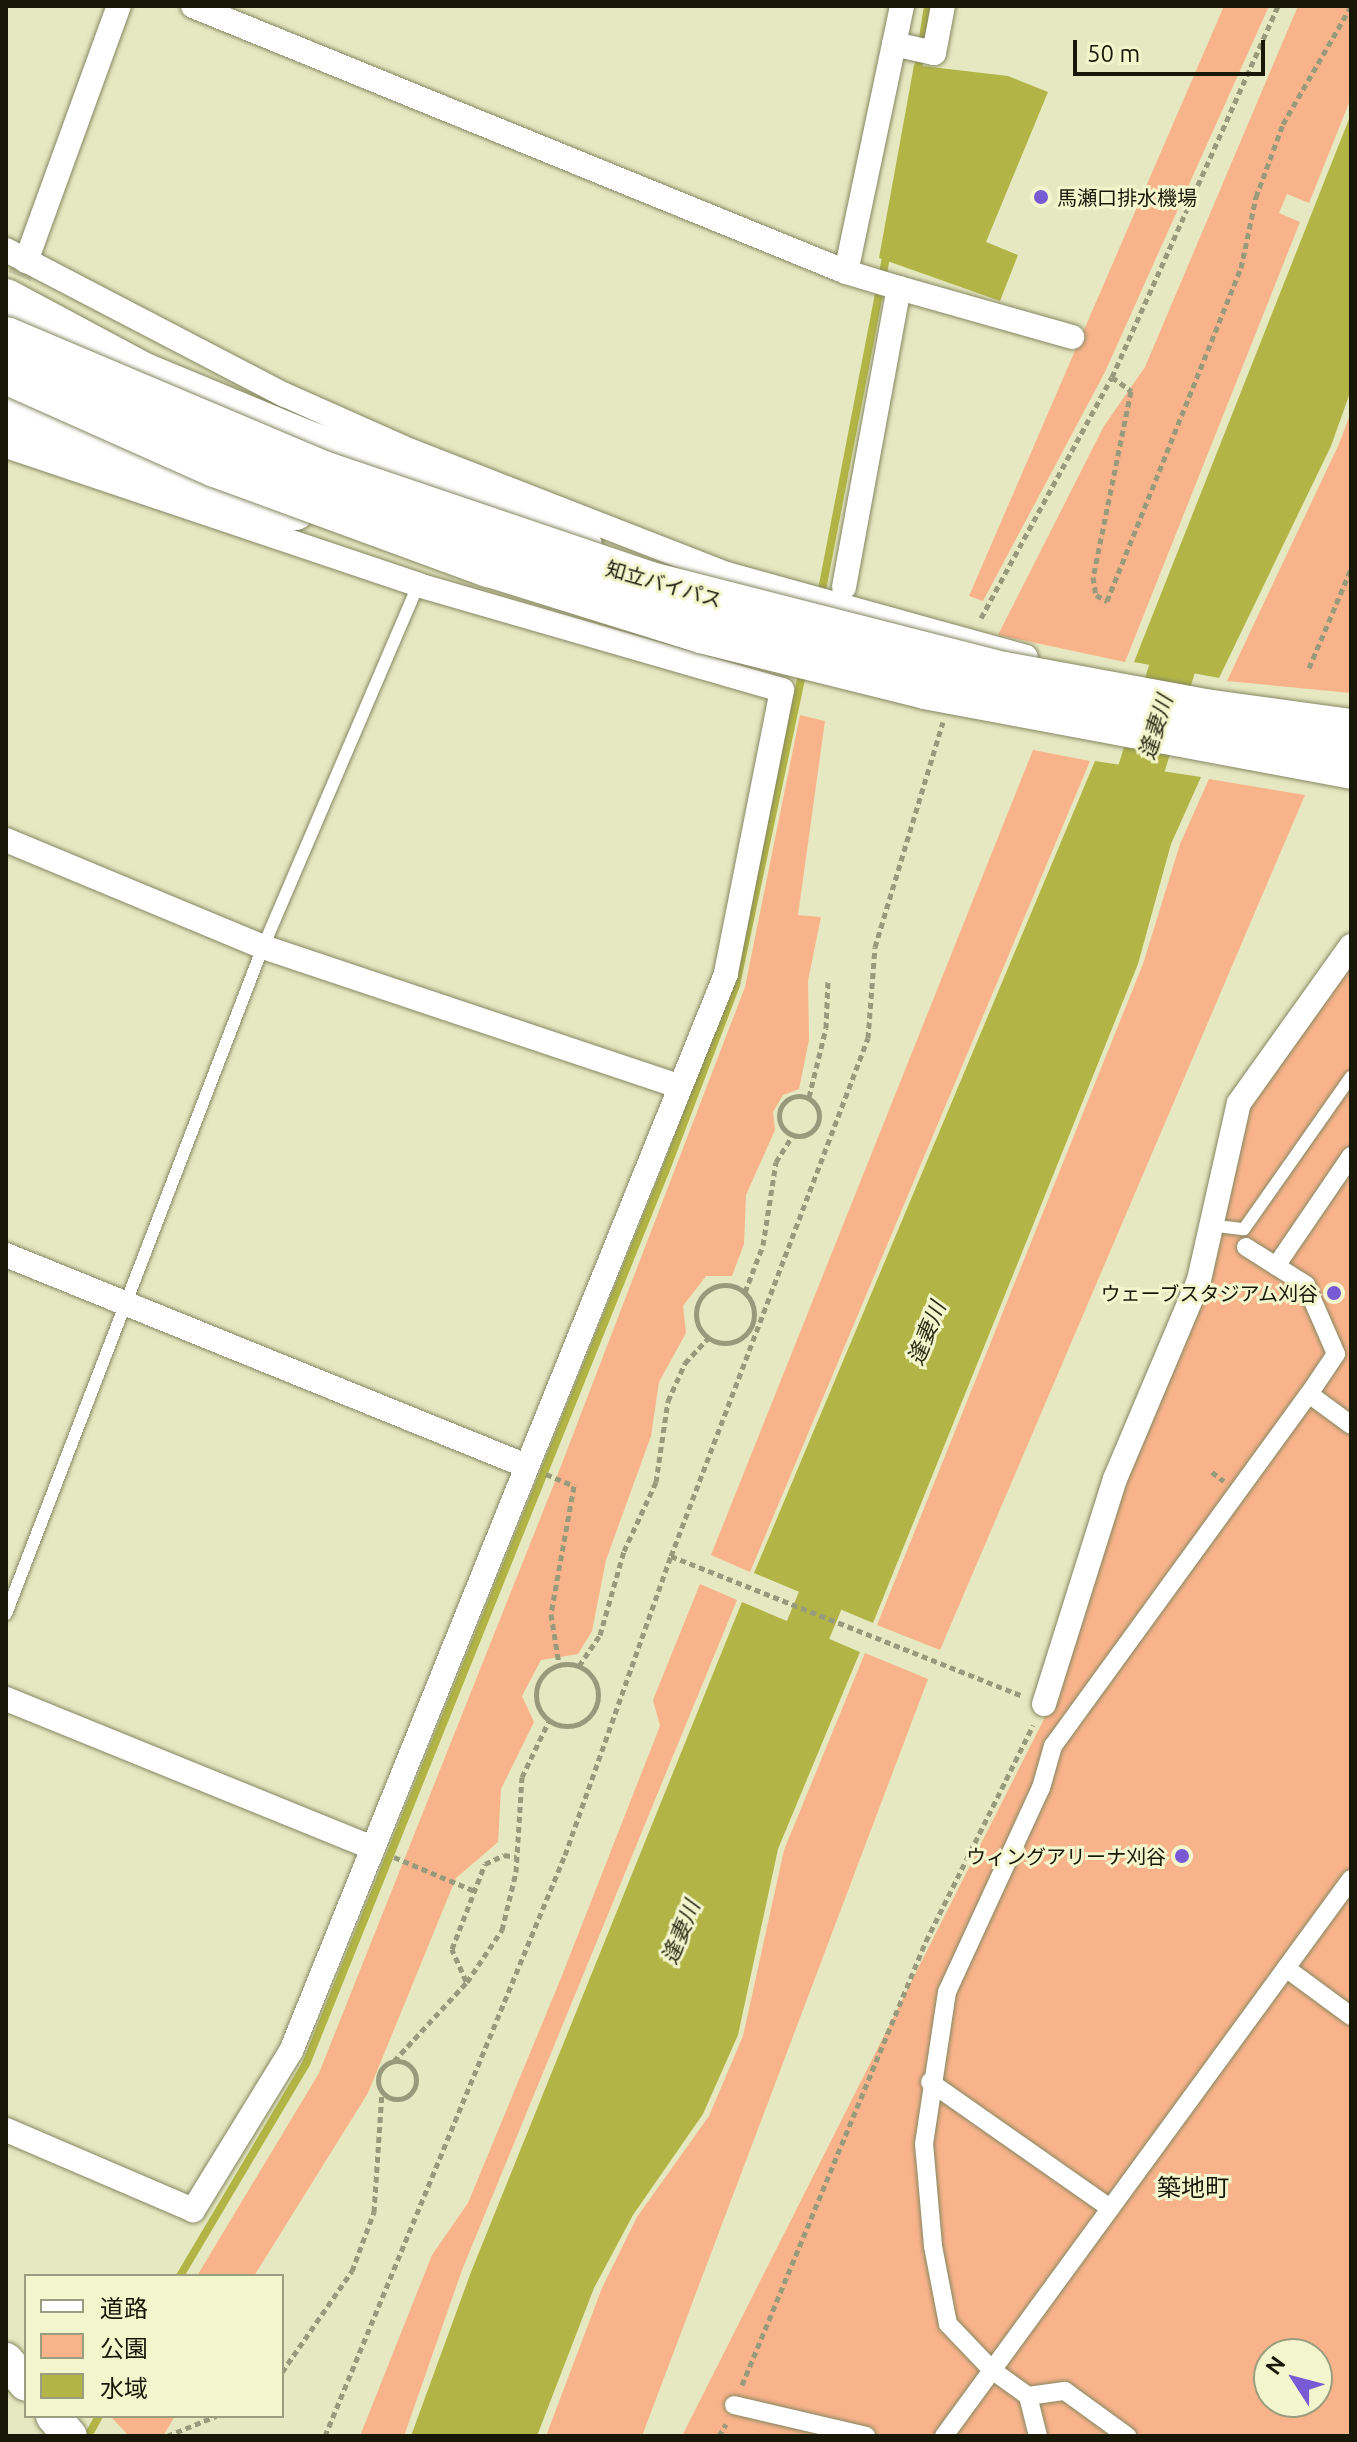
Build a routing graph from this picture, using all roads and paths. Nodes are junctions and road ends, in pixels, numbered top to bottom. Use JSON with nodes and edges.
{"nodes":[{"id":1,"x":119,"y":6,"type":"edge"},
{"id":2,"x":193,"y":6,"type":"edge"},
{"id":3,"x":902,"y":6,"type":"edge"},
{"id":4,"x":943,"y":6,"type":"edge"},
{"id":5,"x":1278,"y":6,"type":"edge"},
{"id":6,"x":1351,"y":6,"type":"edge"},
{"id":7,"x":894,"y":44,"type":"junction"},
{"id":8,"x":16,"y":256,"type":"edge"},
{"id":9,"x":846,"y":272,"type":"junction"},
{"id":10,"x":899,"y":288,"type":"junction"},
{"id":11,"x":6,"y":299,"type":"edge"},
{"id":12,"x":6,"y":337,"type":"edge"},
{"id":13,"x":1072,"y":337,"type":"dead end"},
{"id":14,"x":6,"y":374,"type":"edge"},
{"id":15,"x":1112,"y":377,"type":"junction"},
{"id":16,"x":6,"y":413,"type":"edge"},
{"id":17,"x":6,"y":446,"type":"edge"},
{"id":18,"x":331,"y":510,"type":"junction"},
{"id":19,"x":1351,"y":569,"type":"edge"},
{"id":20,"x":650,"y":582,"type":"junction"},
{"id":21,"x":418,"y":585,"type":"junction"},
{"id":22,"x":844,"y":587,"type":"dead end"},
{"id":23,"x":971,"y":615,"type":"dead end"},
{"id":24,"x":985,"y":619,"type":"junction"},
{"id":25,"x":979,"y":632,"type":"dead end"},
{"id":26,"x":1309,"y":668,"type":"dead end"},
{"id":27,"x":1230,"y":694,"type":"dead end"},
{"id":28,"x":947,"y":712,"type":"dead end"},
{"id":29,"x":1351,"y":729,"type":"edge"},
{"id":30,"x":1351,"y":769,"type":"edge"},
{"id":31,"x":6,"y":840,"type":"edge"},
{"id":32,"x":1351,"y":946,"type":"edge"},
{"id":33,"x":263,"y":947,"type":"junction"},
{"id":34,"x":828,"y":980,"type":"dead end"},
{"id":35,"x":1351,"y":1077,"type":"edge"},
{"id":36,"x":678,"y":1086,"type":"junction"},
{"id":37,"x":809,"y":1097,"type":"junction"},
{"id":38,"x":793,"y":1135,"type":"junction"},
{"id":39,"x":1351,"y":1156,"type":"edge"},
{"id":40,"x":1208,"y":1225,"type":"junction"},
{"id":41,"x":1246,"y":1247,"type":"dead end"},
{"id":42,"x":6,"y":1255,"type":"edge"},
{"id":43,"x":1276,"y":1266,"type":"junction"},
{"id":44,"x":745,"y":1292,"type":"junction"},
{"id":45,"x":130,"y":1304,"type":"junction"},
{"id":46,"x":708,"y":1338,"type":"junction"},
{"id":47,"x":1309,"y":1394,"type":"junction"},
{"id":48,"x":1351,"y":1425,"type":"edge"},
{"id":49,"x":524,"y":1465,"type":"junction"},
{"id":50,"x":574,"y":1486,"type":"dead end"},
{"id":51,"x":671,"y":1556,"type":"junction"},
{"id":52,"x":6,"y":1614,"type":"edge"},
{"id":53,"x":559,"y":1664,"type":"junction"},
{"id":54,"x":579,"y":1666,"type":"junction"},
{"id":55,"x":6,"y":1699,"type":"edge"},
{"id":56,"x":1044,"y":1704,"type":"junction"},
{"id":57,"x":549,"y":1721,"type":"junction"},
{"id":58,"x":371,"y":1847,"type":"junction"},
{"id":59,"x":516,"y":1857,"type":"junction"},
{"id":60,"x":398,"y":1859,"type":"dead end"},
{"id":61,"x":1351,"y":1879,"type":"edge"},
{"id":62,"x":475,"y":1891,"type":"junction"},
{"id":63,"x":1286,"y":1968,"type":"junction"},
{"id":64,"x":467,"y":1982,"type":"junction"},
{"id":65,"x":1351,"y":2016,"type":"edge"},
{"id":66,"x":394,"y":2061,"type":"junction"},
{"id":67,"x":930,"y":2082,"type":"junction"},
{"id":68,"x":382,"y":2092,"type":"junction"},
{"id":69,"x":6,"y":2130,"type":"edge"},
{"id":70,"x":1110,"y":2208,"type":"junction"},
{"id":71,"x":6,"y":2360,"type":"edge"},
{"id":72,"x":284,"y":2369,"type":"edge"},
{"id":73,"x":992,"y":2370,"type":"junction"},
{"id":74,"x":24,"y":2382,"type":"edge"},
{"id":75,"x":1028,"y":2396,"type":"junction"},
{"id":76,"x":734,"y":2405,"type":"junction"},
{"id":77,"x":55,"y":2418,"type":"edge"},
{"id":78,"x":211,"y":2418,"type":"edge"},
{"id":79,"x":70,"y":2436,"type":"edge"},
{"id":80,"x":167,"y":2436,"type":"edge"},
{"id":81,"x":325,"y":2436,"type":"edge"},
{"id":82,"x":719,"y":2436,"type":"edge"},
{"id":83,"x":866,"y":2436,"type":"edge"},
{"id":84,"x":944,"y":2436,"type":"edge"},
{"id":85,"x":1038,"y":2436,"type":"edge"},
{"id":86,"x":1127,"y":2436,"type":"edge"}],
"edges":[{"from":1,"to":8,"type":"street"},
{"from":2,"to":9,"type":"street"},
{"from":3,"to":7,"type":"street"},
{"from":4,"to":7,"type":"street"},
{"from":5,"to":15,"type":"path"},
{"from":6,"to":15,"type":"path"},
{"from":7,"to":9,"type":"street"},
{"from":8,"to":27,"type":"street"},
{"from":9,"to":10,"type":"street"},
{"from":10,"to":13,"type":"street"},
{"from":10,"to":22,"type":"street"},
{"from":11,"to":20,"type":"highway"},
{"from":12,"to":20,"type":"highway","name":"知立バイパス","bridge":true},
{"from":14,"to":18,"type":"highway","name":"知立バイパス","bridge":true},
{"from":15,"to":24,"type":"path"},
{"from":16,"to":18,"type":"highway"},
{"from":17,"to":21,"type":"street"},
{"from":18,"to":30,"type":"highway","name":"知立バイパス","bridge":true},
{"from":19,"to":26,"type":"path"},
{"from":20,"to":29,"type":"highway","name":"知立バイパス","bridge":true},
{"from":21,"to":33,"type":"lane"},
{"from":21,"to":36,"type":"street"},
{"from":23,"to":24,"type":"path"},
{"from":24,"to":25,"type":"path"},
{"from":28,"to":51,"type":"path"},
{"from":31,"to":33,"type":"street"},
{"from":32,"to":40,"type":"street"},
{"from":33,"to":36,"type":"street"},
{"from":33,"to":45,"type":"lane"},
{"from":34,"to":37,"type":"path"},
{"from":35,"to":40,"type":"lane"},
{"from":36,"to":49,"type":"street"},
{"from":37,"to":38,"type":"path"},
{"from":37,"to":38,"type":"path"},
{"from":38,"to":44,"type":"path"},
{"from":39,"to":43,"type":"street"},
{"from":40,"to":56,"type":"street"},
{"from":41,"to":43,"type":"street"},
{"from":42,"to":45,"type":"street"},
{"from":43,"to":47,"type":"street"},
{"from":44,"to":46,"type":"path"},
{"from":44,"to":46,"type":"path"},
{"from":45,"to":49,"type":"street"},
{"from":45,"to":52,"type":"lane"},
{"from":46,"to":54,"type":"path"},
{"from":47,"to":48,"type":"street"},
{"from":47,"to":67,"type":"street"},
{"from":49,"to":58,"type":"street"},
{"from":50,"to":53,"type":"path"},
{"from":51,"to":56,"type":"path"},
{"from":51,"to":81,"type":"path"},
{"from":53,"to":54,"type":"path"},
{"from":53,"to":57,"type":"path"},
{"from":54,"to":57,"type":"path"},
{"from":55,"to":58,"type":"street"},
{"from":56,"to":76,"type":"path"},
{"from":57,"to":59,"type":"path"},
{"from":58,"to":69,"type":"street"},
{"from":59,"to":62,"type":"path"},
{"from":59,"to":64,"type":"path"},
{"from":60,"to":62,"type":"path"},
{"from":61,"to":63,"type":"street"},
{"from":62,"to":64,"type":"path"},
{"from":63,"to":65,"type":"street"},
{"from":63,"to":70,"type":"street"},
{"from":64,"to":66,"type":"path"},
{"from":66,"to":68,"type":"path"},
{"from":66,"to":68,"type":"path"},
{"from":67,"to":70,"type":"street"},
{"from":67,"to":73,"type":"street"},
{"from":68,"to":72,"type":"path"},
{"from":70,"to":73,"type":"street"},
{"from":71,"to":74,"type":"main road"},
{"from":73,"to":75,"type":"street"},
{"from":73,"to":84,"type":"street"},
{"from":75,"to":85,"type":"street"},
{"from":75,"to":86,"type":"street"},
{"from":76,"to":82,"type":"path"},
{"from":76,"to":83,"type":"street"},
{"from":77,"to":79,"type":"main road"},
{"from":78,"to":80,"type":"path"}]}
